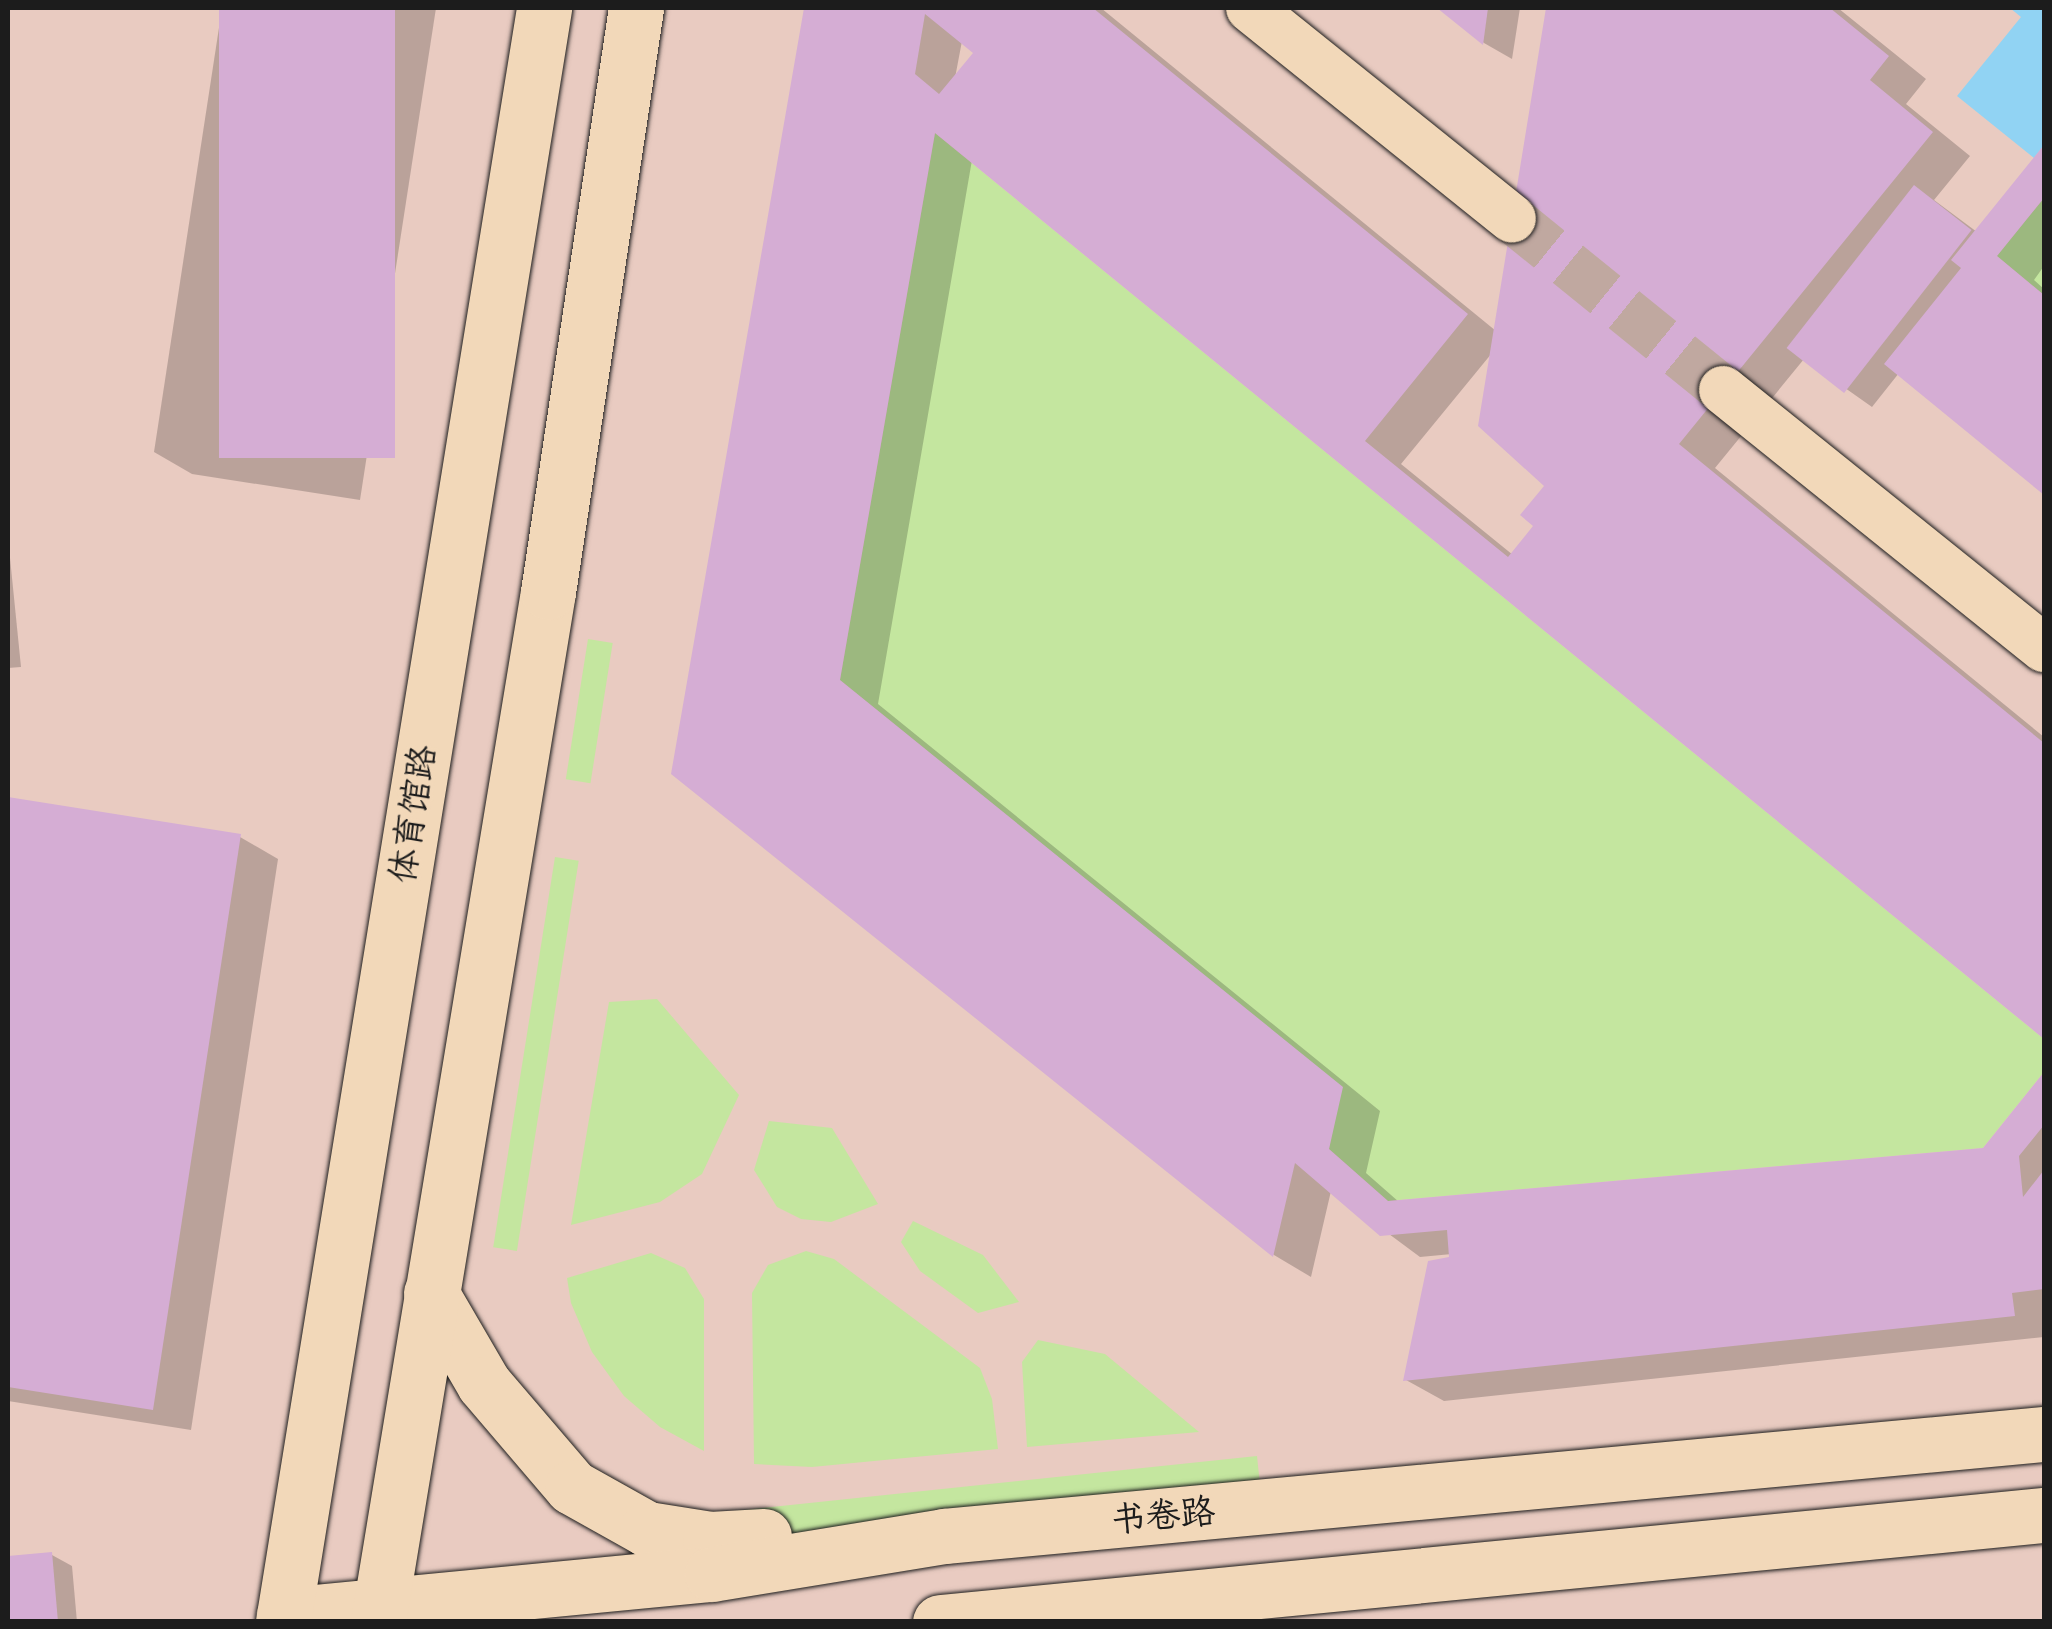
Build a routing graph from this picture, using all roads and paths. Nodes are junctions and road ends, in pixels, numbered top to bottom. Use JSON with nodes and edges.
{"nodes":[{"id":1,"x":544,"y":8,"type":"edge"},
{"id":2,"x":636,"y":8,"type":"edge"},
{"id":3,"x":1250,"y":8,"type":"edge"},
{"id":4,"x":1512,"y":219,"type":"tunnel mouth"},
{"id":5,"x":1723,"y":390,"type":"tunnel mouth"},
{"id":6,"x":2044,"y":648,"type":"edge"},
{"id":7,"x":431,"y":1293,"type":"junction"},
{"id":8,"x":2044,"y":1434,"type":"edge"},
{"id":9,"x":2044,"y":1515,"type":"edge"},
{"id":10,"x":824,"y":1556,"type":"junction"},
{"id":11,"x":379,"y":1614,"type":"edge"},
{"id":12,"x":284,"y":1619,"type":"edge"},
{"id":13,"x":940,"y":1622,"type":"edge"}],
"edges":[{"from":1,"to":12,"type":"street","name":"体育馆路"},
{"from":2,"to":7,"type":"street"},
{"from":3,"to":4,"type":"street"},
{"from":5,"to":6,"type":"street"},
{"from":7,"to":10,"type":"street"},
{"from":7,"to":11,"type":"street"},
{"from":8,"to":10,"type":"street","name":"书卷路"},
{"from":9,"to":13,"type":"street"},
{"from":10,"to":11,"type":"street","name":"书卷路"},
{"from":11,"to":12,"type":"street","name":"书卷路"}]}
